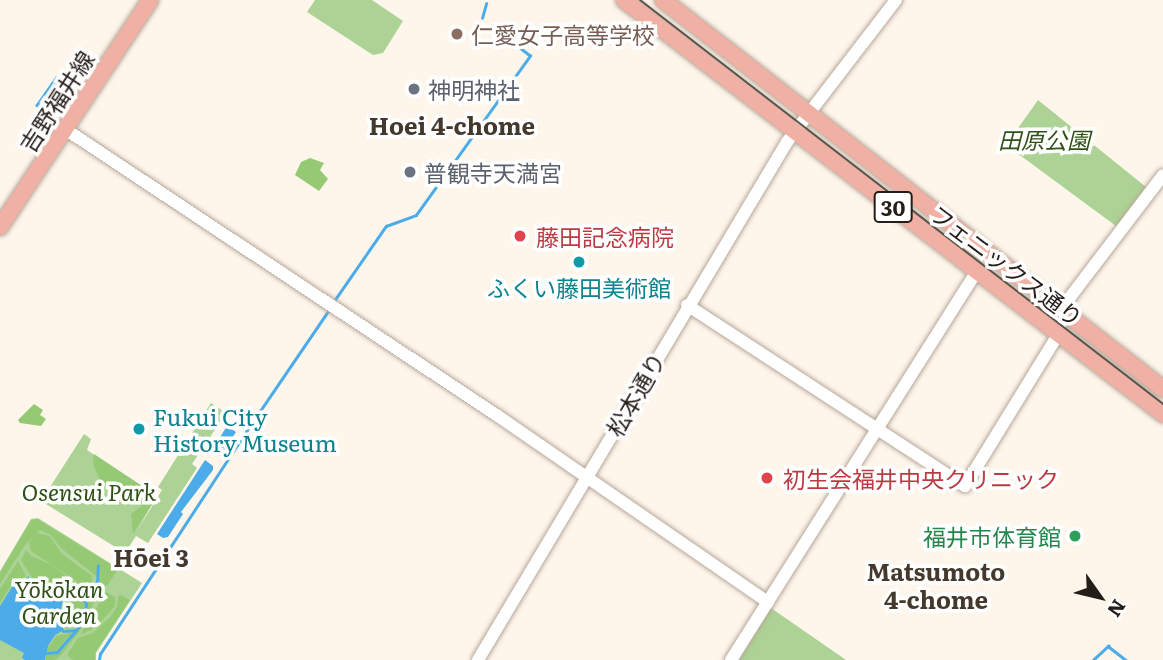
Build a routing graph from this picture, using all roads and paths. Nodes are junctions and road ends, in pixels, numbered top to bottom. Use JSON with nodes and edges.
{"nodes":[{"id":1,"x":150,"y":0,"type":"edge"},
{"id":2,"x":624,"y":0,"type":"edge"},
{"id":3,"x":663,"y":0,"type":"edge"},
{"id":4,"x":896,"y":0,"type":"edge"},
{"id":5,"x":807,"y":113,"type":"junction"},
{"id":6,"x":65,"y":129,"type":"junction"},
{"id":7,"x":795,"y":130,"type":"junction"},
{"id":8,"x":1163,"y":175,"type":"edge"},
{"id":9,"x":0,"y":227,"type":"edge"},
{"id":10,"x":977,"y":271,"type":"junction"},
{"id":11,"x":687,"y":305,"type":"junction"},
{"id":12,"x":1061,"y":309,"type":"junction"},
{"id":13,"x":1059,"y":334,"type":"junction"},
{"id":14,"x":1163,"y":389,"type":"edge"},
{"id":15,"x":1163,"y":414,"type":"edge"},
{"id":16,"x":877,"y":428,"type":"junction"},
{"id":17,"x":587,"y":477,"type":"junction"},
{"id":18,"x":768,"y":602,"type":"junction"},
{"id":19,"x":478,"y":660,"type":"edge"},
{"id":20,"x":731,"y":660,"type":"edge"}],
"edges":[{"from":1,"to":6,"type":"main road","name":"吉野福井線"},
{"from":2,"to":7,"type":"main road","name":"フェニックス通り","number":"30"},
{"from":3,"to":5,"type":"main road","name":"フェニックス通り","number":"30"},
{"from":4,"to":5,"type":"street","name":"松本通り"},
{"from":5,"to":7,"type":"street","name":"松本通り"},
{"from":5,"to":12,"type":"main road","name":"フェニックス通り","number":"30"},
{"from":6,"to":9,"type":"main road","name":"吉野福井線"},
{"from":6,"to":17,"type":"street"},
{"from":7,"to":10,"type":"main road","name":"フェニックス通り","number":"30"},
{"from":7,"to":11,"type":"street","name":"松本通り"},
{"from":8,"to":12,"type":"street"},
{"from":10,"to":13,"type":"main road","name":"フェニックス通り","number":"30"},
{"from":10,"to":16,"type":"street"},
{"from":11,"to":16,"type":"street"},
{"from":11,"to":17,"type":"street","name":"松本通り"},
{"from":12,"to":13,"type":"street"},
{"from":12,"to":14,"type":"main road","name":"フェニックス通り","number":"30"},
{"from":13,"to":15,"type":"main road","name":"フェニックス通り","number":"30"},
{"from":13,"to":16,"type":"street"},
{"from":16,"to":18,"type":"street"},
{"from":17,"to":18,"type":"street"},
{"from":17,"to":19,"type":"street","name":"松本通り"},
{"from":18,"to":20,"type":"street"}]}
